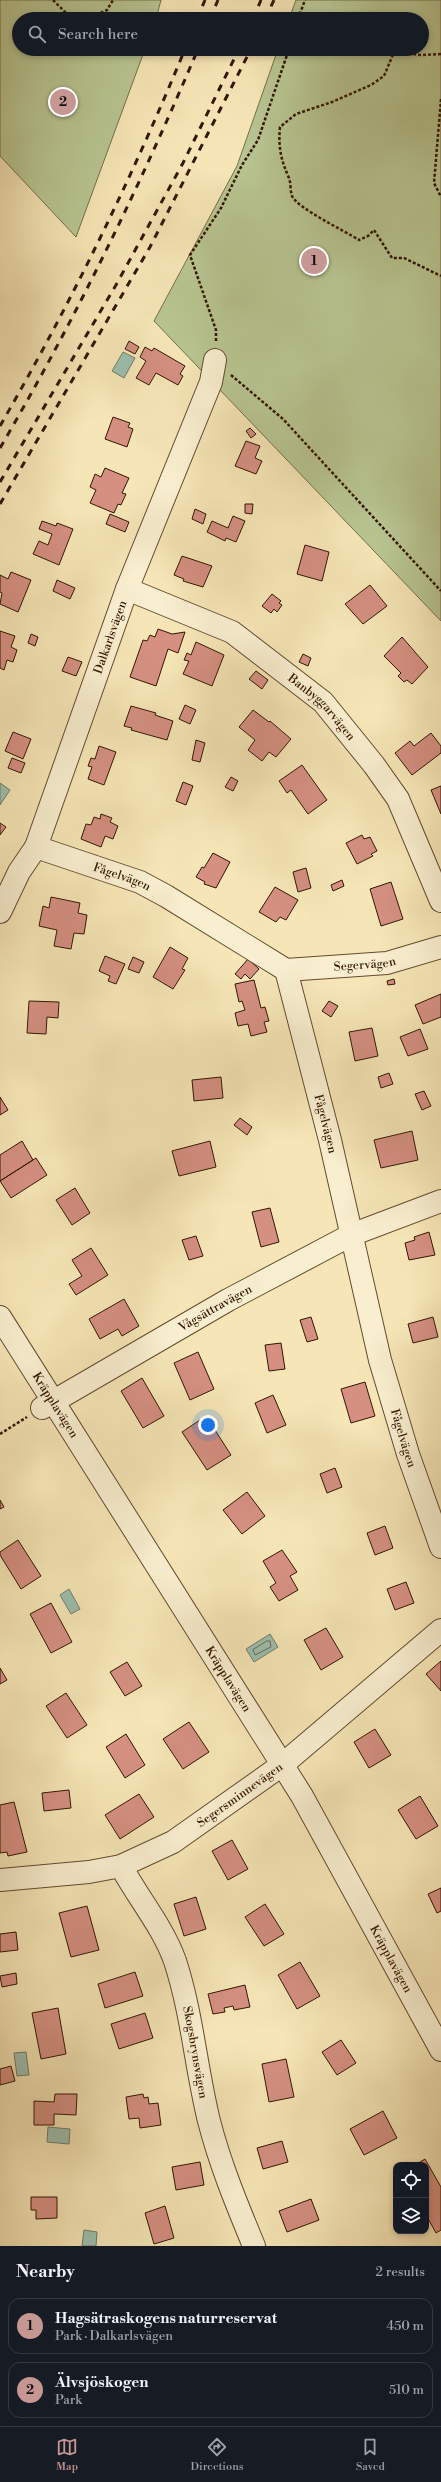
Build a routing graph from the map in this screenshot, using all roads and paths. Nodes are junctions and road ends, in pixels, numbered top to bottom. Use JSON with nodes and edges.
{"nodes":[{"id":1,"x":54,"y":0,"type":"edge"},
{"id":2,"x":114,"y":0,"type":"edge"},
{"id":3,"x":305,"y":0,"type":"edge"},
{"id":4,"x":65,"y":12,"type":"edge"},
{"id":5,"x":103,"y":12,"type":"edge"},
{"id":6,"x":301,"y":12,"type":"edge"},
{"id":7,"x":441,"y":54,"type":"edge"},
{"id":8,"x":429,"y":55,"type":"edge"},
{"id":9,"x":287,"y":56,"type":"edge"},
{"id":10,"x":392,"y":56,"type":"edge"},
{"id":11,"x":441,"y":99,"type":"edge"},
{"id":12,"x":441,"y":197,"type":"edge"},
{"id":13,"x":441,"y":276,"type":"edge"},
{"id":14,"x":215,"y":360,"type":"junction"},
{"id":15,"x":127,"y":589,"type":"junction"},
{"id":16,"x":441,"y":591,"type":"edge"},
{"id":17,"x":36,"y":847,"type":"junction"},
{"id":18,"x":441,"y":901,"type":"edge"},
{"id":19,"x":0,"y":912,"type":"edge"},
{"id":20,"x":441,"y":947,"type":"edge"},
{"id":21,"x":286,"y":970,"type":"junction"},
{"id":22,"x":441,"y":1201,"type":"edge"},
{"id":23,"x":351,"y":1235,"type":"junction"},
{"id":24,"x":0,"y":1318,"type":"edge"},
{"id":25,"x":48,"y":1404,"type":"junction"},
{"id":26,"x":0,"y":1434,"type":"edge"},
{"id":27,"x":441,"y":1547,"type":"edge"},
{"id":28,"x":441,"y":1630,"type":"edge"},
{"id":29,"x":282,"y":1765,"type":"junction"},
{"id":30,"x":121,"y":1866,"type":"junction"},
{"id":31,"x":0,"y":1880,"type":"edge"},
{"id":32,"x":441,"y":2050,"type":"edge"},
{"id":33,"x":254,"y":2246,"type":"edge"}],
"edges":[{"from":1,"to":4,"type":"path"},
{"from":2,"to":5,"type":"path"},
{"from":3,"to":6,"type":"path"},
{"from":7,"to":8,"type":"path"},
{"from":9,"to":14,"type":"path"},
{"from":10,"to":13,"type":"path"},
{"from":11,"to":12,"type":"path"},
{"from":14,"to":15,"type":"street","name":"Dalkarlsvägen"},
{"from":14,"to":16,"type":"path"},
{"from":15,"to":17,"type":"street","name":"Dalkarlsvägen"},
{"from":15,"to":18,"type":"street","name":"Banbyggarvägen"},
{"from":17,"to":19,"type":"street","name":"Dalkarlsvägen"},
{"from":17,"to":21,"type":"street","name":"Fågelvägen"},
{"from":20,"to":21,"type":"street","name":"Segervägen"},
{"from":21,"to":23,"type":"street","name":"Fågelvägen"},
{"from":22,"to":23,"type":"street","name":"Vågsättravägen"},
{"from":23,"to":25,"type":"street","name":"Vågsättravägen"},
{"from":23,"to":27,"type":"street","name":"Fågelvägen"},
{"from":24,"to":25,"type":"street","name":"Kräpplavägen"},
{"from":25,"to":26,"type":"path"},
{"from":25,"to":29,"type":"street","name":"Kräpplavägen"},
{"from":28,"to":29,"type":"street","name":"Segersminnevägen"},
{"from":29,"to":30,"type":"street","name":"Segersminnevägen"},
{"from":29,"to":32,"type":"street","name":"Kräpplavägen"},
{"from":30,"to":31,"type":"street","name":"Segersminnevägen"},
{"from":30,"to":33,"type":"street","name":"Skogsbrynsvägen"}]}
